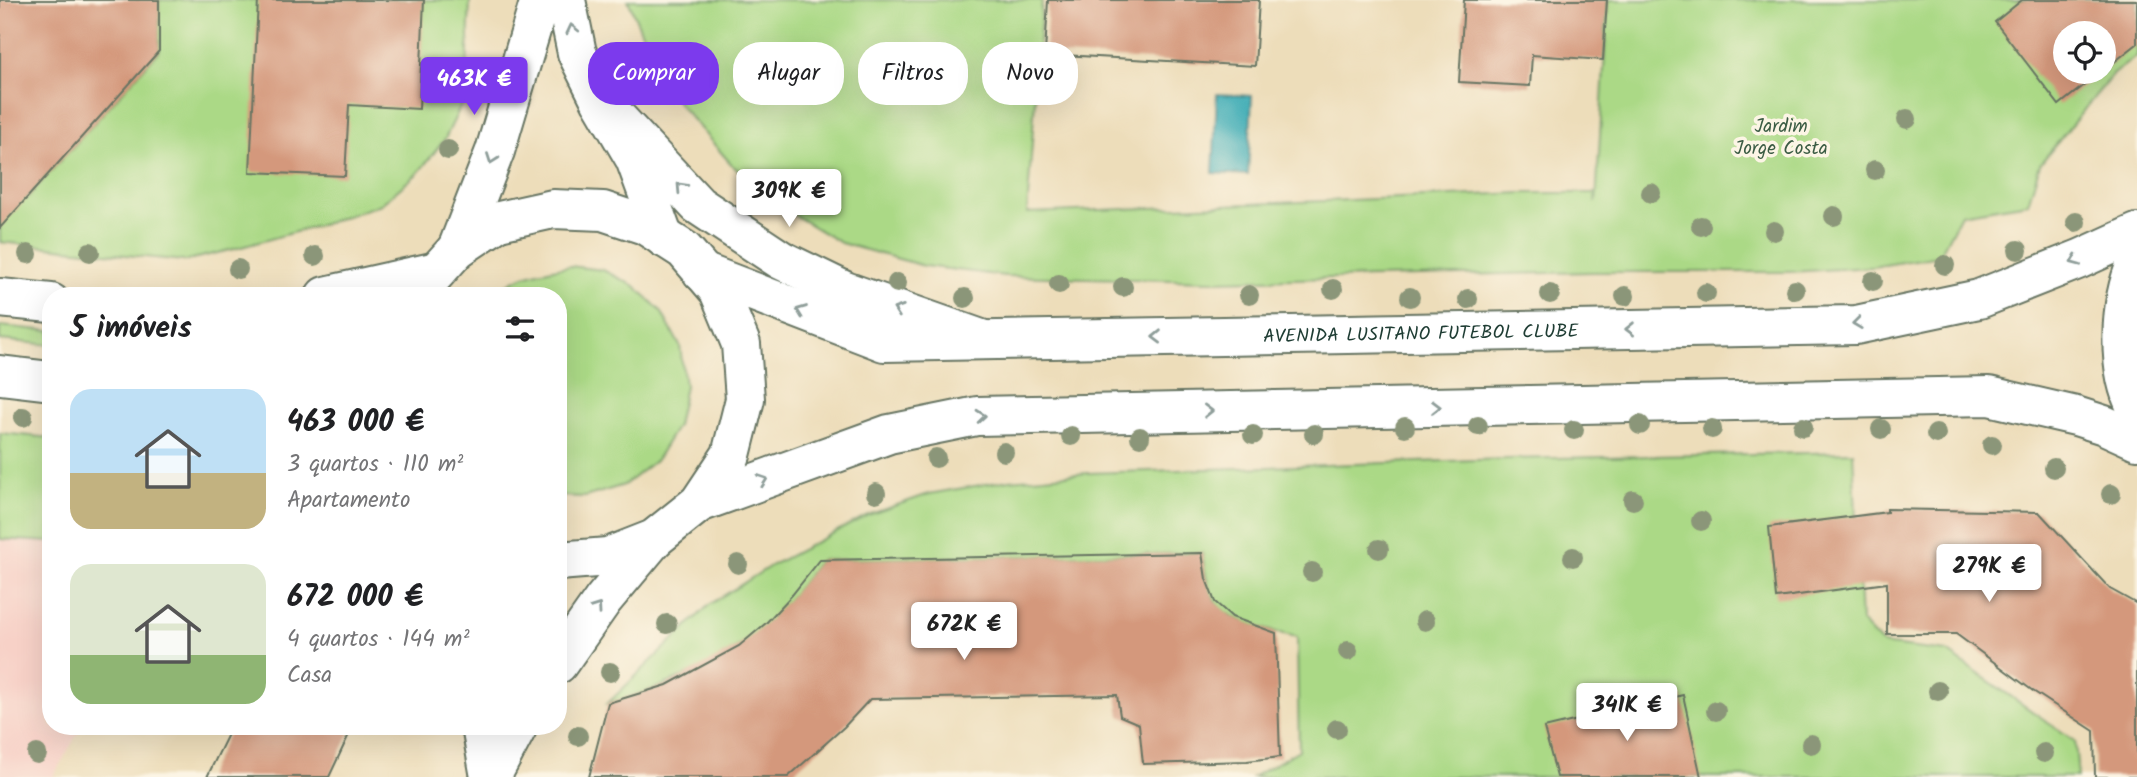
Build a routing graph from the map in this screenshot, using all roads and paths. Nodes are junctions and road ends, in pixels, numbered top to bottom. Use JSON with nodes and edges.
{"nodes":[{"id":1,"x":540,"y":0,"type":"edge"},
{"id":2,"x":566,"y":0,"type":"edge"},
{"id":3,"x":588,"y":74,"type":"edge"},
{"id":4,"x":603,"y":105,"type":"edge"},
{"id":5,"x":605,"y":105,"type":"edge"},
{"id":6,"x":2137,"y":233,"type":"edge"},
{"id":7,"x":664,"y":238,"type":"junction"},
{"id":8,"x":2137,"y":262,"type":"edge"},
{"id":9,"x":437,"y":272,"type":"edge"},
{"id":10,"x":702,"y":272,"type":"junction"},
{"id":11,"x":367,"y":287,"type":"edge"},
{"id":12,"x":0,"y":298,"type":"edge"},
{"id":13,"x":42,"y":302,"type":"edge"},
{"id":14,"x":986,"y":340,"type":"junction"},
{"id":15,"x":0,"y":375,"type":"edge"},
{"id":16,"x":42,"y":380,"type":"edge"},
{"id":17,"x":2137,"y":409,"type":"edge"},
{"id":18,"x":2137,"y":440,"type":"edge"},
{"id":19,"x":699,"y":503,"type":"junction"},
{"id":20,"x":654,"y":540,"type":"junction"},
{"id":21,"x":567,"y":560,"type":"edge"},
{"id":22,"x":567,"y":651,"type":"edge"},
{"id":23,"x":483,"y":735,"type":"edge"},
{"id":24,"x":513,"y":735,"type":"edge"},
{"id":25,"x":490,"y":777,"type":"edge"}],
"edges":[{"from":1,"to":9,"type":"main road","one_way":true},
{"from":3,"to":2,"type":"main road","one_way":true},
{"from":4,"to":7,"type":"main road"},
{"from":14,"to":5,"type":"main road","one_way":true},
{"from":6,"to":14,"type":"main road","name":"AVENIDA LUSITANO FUTEBOL CLUBE","one_way":true},
{"from":7,"to":9,"type":"main road"},
{"from":7,"to":10,"type":"main road"},
{"from":8,"to":17,"type":"main road"},
{"from":9,"to":11,"type":"main road"},
{"from":14,"to":10,"type":"main road","name":"AVENIDA LUSITANO FUTEBOL CLUBE","one_way":true},
{"from":10,"to":19,"type":"main road"},
{"from":12,"to":13,"type":"main road"},
{"from":15,"to":16,"type":"main road"},
{"from":19,"to":18,"type":"main road","one_way":true},
{"from":19,"to":20,"type":"main road"},
{"from":20,"to":21,"type":"main road"},
{"from":22,"to":20,"type":"main road","one_way":true},
{"from":23,"to":25,"type":"main road"},
{"from":24,"to":25,"type":"main road"}]}
